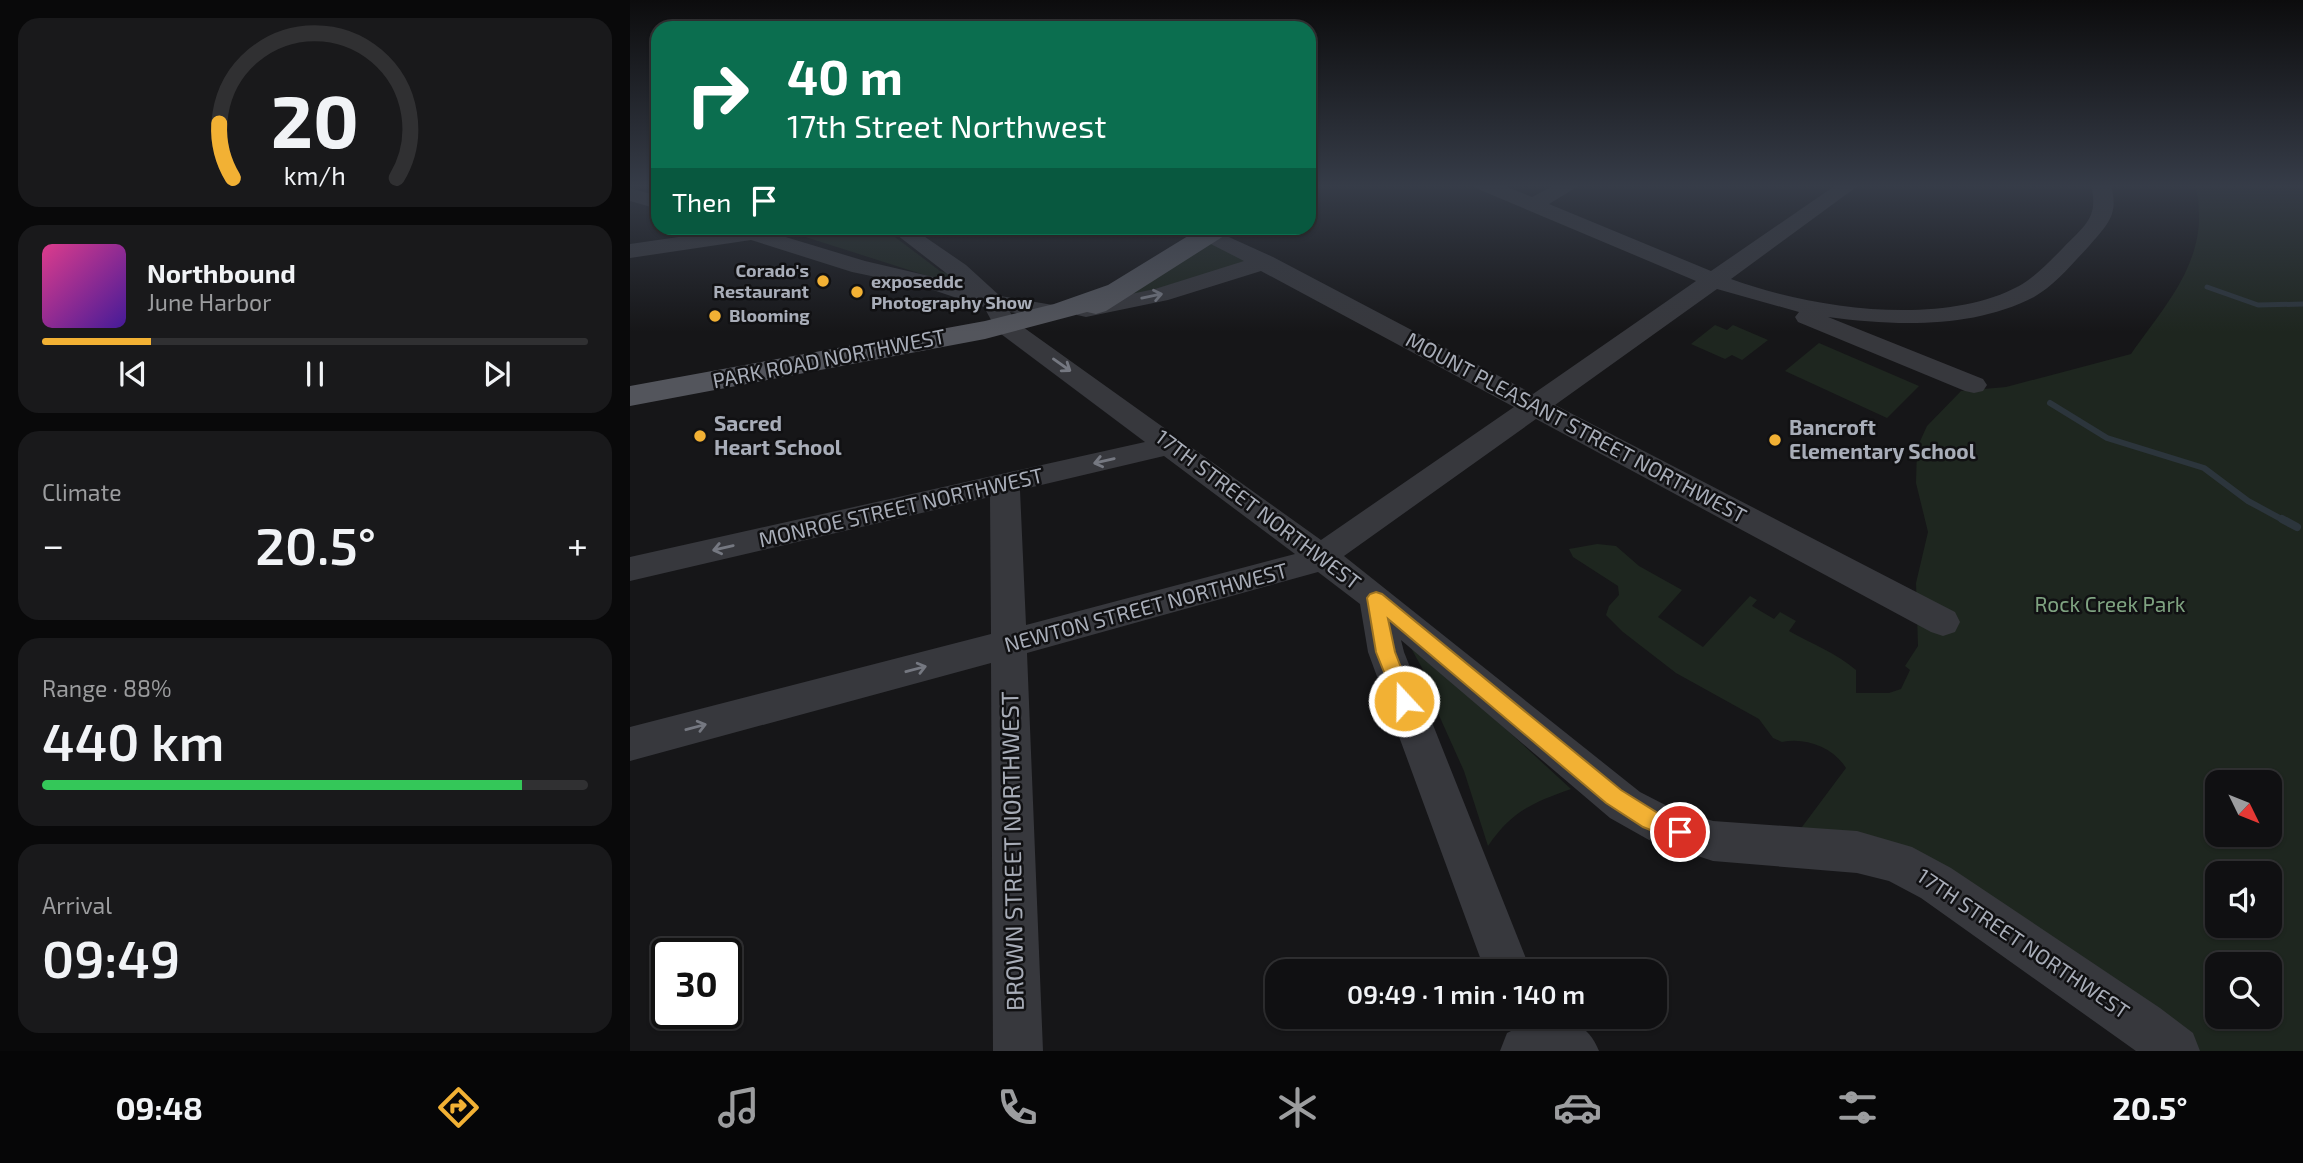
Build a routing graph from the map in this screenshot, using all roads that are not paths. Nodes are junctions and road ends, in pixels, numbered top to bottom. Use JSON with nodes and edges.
{"nodes":[{"id":1,"x":1604,"y":234,"type":"edge"},
{"id":2,"x":1779,"y":234,"type":"edge"},
{"id":3,"x":2086,"y":234,"type":"edge"},
{"id":4,"x":717,"y":235,"type":"edge"},
{"id":5,"x":760,"y":235,"type":"edge"},
{"id":6,"x":909,"y":235,"type":"edge"},
{"id":7,"x":1208,"y":235,"type":"edge"},
{"id":8,"x":1221,"y":235,"type":"edge"},
{"id":9,"x":921,"y":243,"type":"junction"},
{"id":10,"x":630,"y":251,"type":"edge"},
{"id":11,"x":1265,"y":262,"type":"junction"},
{"id":12,"x":860,"y":267,"type":"junction"},
{"id":13,"x":1715,"y":279,"type":"junction"},
{"id":14,"x":1790,"y":303,"type":"junction"},
{"id":15,"x":1034,"y":314,"type":"junction"},
{"id":16,"x":1974,"y":385,"type":"dead end"},
{"id":17,"x":630,"y":396,"type":"edge"},
{"id":18,"x":1534,"y":407,"type":"junction"},
{"id":19,"x":1171,"y":445,"type":"junction"},
{"id":20,"x":1005,"y":484,"type":"junction"},
{"id":21,"x":1321,"y":556,"type":"junction"},
{"id":22,"x":630,"y":569,"type":"edge"},
{"id":23,"x":1376,"y":598,"type":"junction"},
{"id":24,"x":1942,"y":622,"type":"dead end"},
{"id":25,"x":1008,"y":645,"type":"junction"},
{"id":26,"x":630,"y":744,"type":"edge"},
{"id":27,"x":1503,"y":959,"type":"edge"},
{"id":28,"x":1018,"y":1051,"type":"edge"},
{"id":29,"x":2175,"y":1051,"type":"edge"}],
"edges":[{"from":1,"to":13,"type":"street"},
{"from":2,"to":13,"type":"street","name":"NEWTON STREET NORTHWEST"},
{"from":3,"to":14,"type":"street"},
{"from":4,"to":10,"type":"street"},
{"from":5,"to":12,"type":"street"},
{"from":6,"to":9,"type":"street","name":"17TH STREET NORTHWEST"},
{"from":7,"to":15,"type":"main road","name":"PARK ROAD NORTHWEST"},
{"from":8,"to":11,"type":"street","name":"MOUNT PLEASANT STREET NORTHWEST"},
{"from":9,"to":12,"type":"street"},
{"from":9,"to":15,"type":"street","name":"17TH STREET NORTHWEST"},
{"from":15,"to":11,"type":"street","name":"PARK ROAD NORTHWEST","one_way":true},
{"from":11,"to":18,"type":"street","name":"MOUNT PLEASANT STREET NORTHWEST"},
{"from":12,"to":15,"type":"street"},
{"from":13,"to":14,"type":"street"},
{"from":13,"to":18,"type":"street","name":"NEWTON STREET NORTHWEST"},
{"from":14,"to":16,"type":"street"},
{"from":15,"to":17,"type":"main road","name":"PARK ROAD NORTHWEST"},
{"from":15,"to":19,"type":"street","name":"17TH STREET NORTHWEST","one_way":true},
{"from":18,"to":21,"type":"street","name":"NEWTON STREET NORTHWEST"},
{"from":18,"to":24,"type":"street","name":"MOUNT PLEASANT STREET NORTHWEST"},
{"from":19,"to":20,"type":"street","name":"MONROE STREET NORTHWEST","one_way":true},
{"from":19,"to":21,"type":"street","name":"17TH STREET NORTHWEST"},
{"from":20,"to":22,"type":"street","name":"MONROE STREET NORTHWEST","one_way":true},
{"from":20,"to":25,"type":"street","name":"BROWN STREET NORTHWEST"},
{"from":21,"to":23,"type":"street","name":"17TH STREET NORTHWEST"},
{"from":21,"to":25,"type":"street","name":"NEWTON STREET NORTHWEST"},
{"from":23,"to":27,"type":"street"},
{"from":23,"to":29,"type":"street","name":"17TH STREET NORTHWEST"},
{"from":26,"to":25,"type":"street","name":"NEWTON STREET NORTHWEST","one_way":true},
{"from":25,"to":28,"type":"street","name":"BROWN STREET NORTHWEST"}]}
